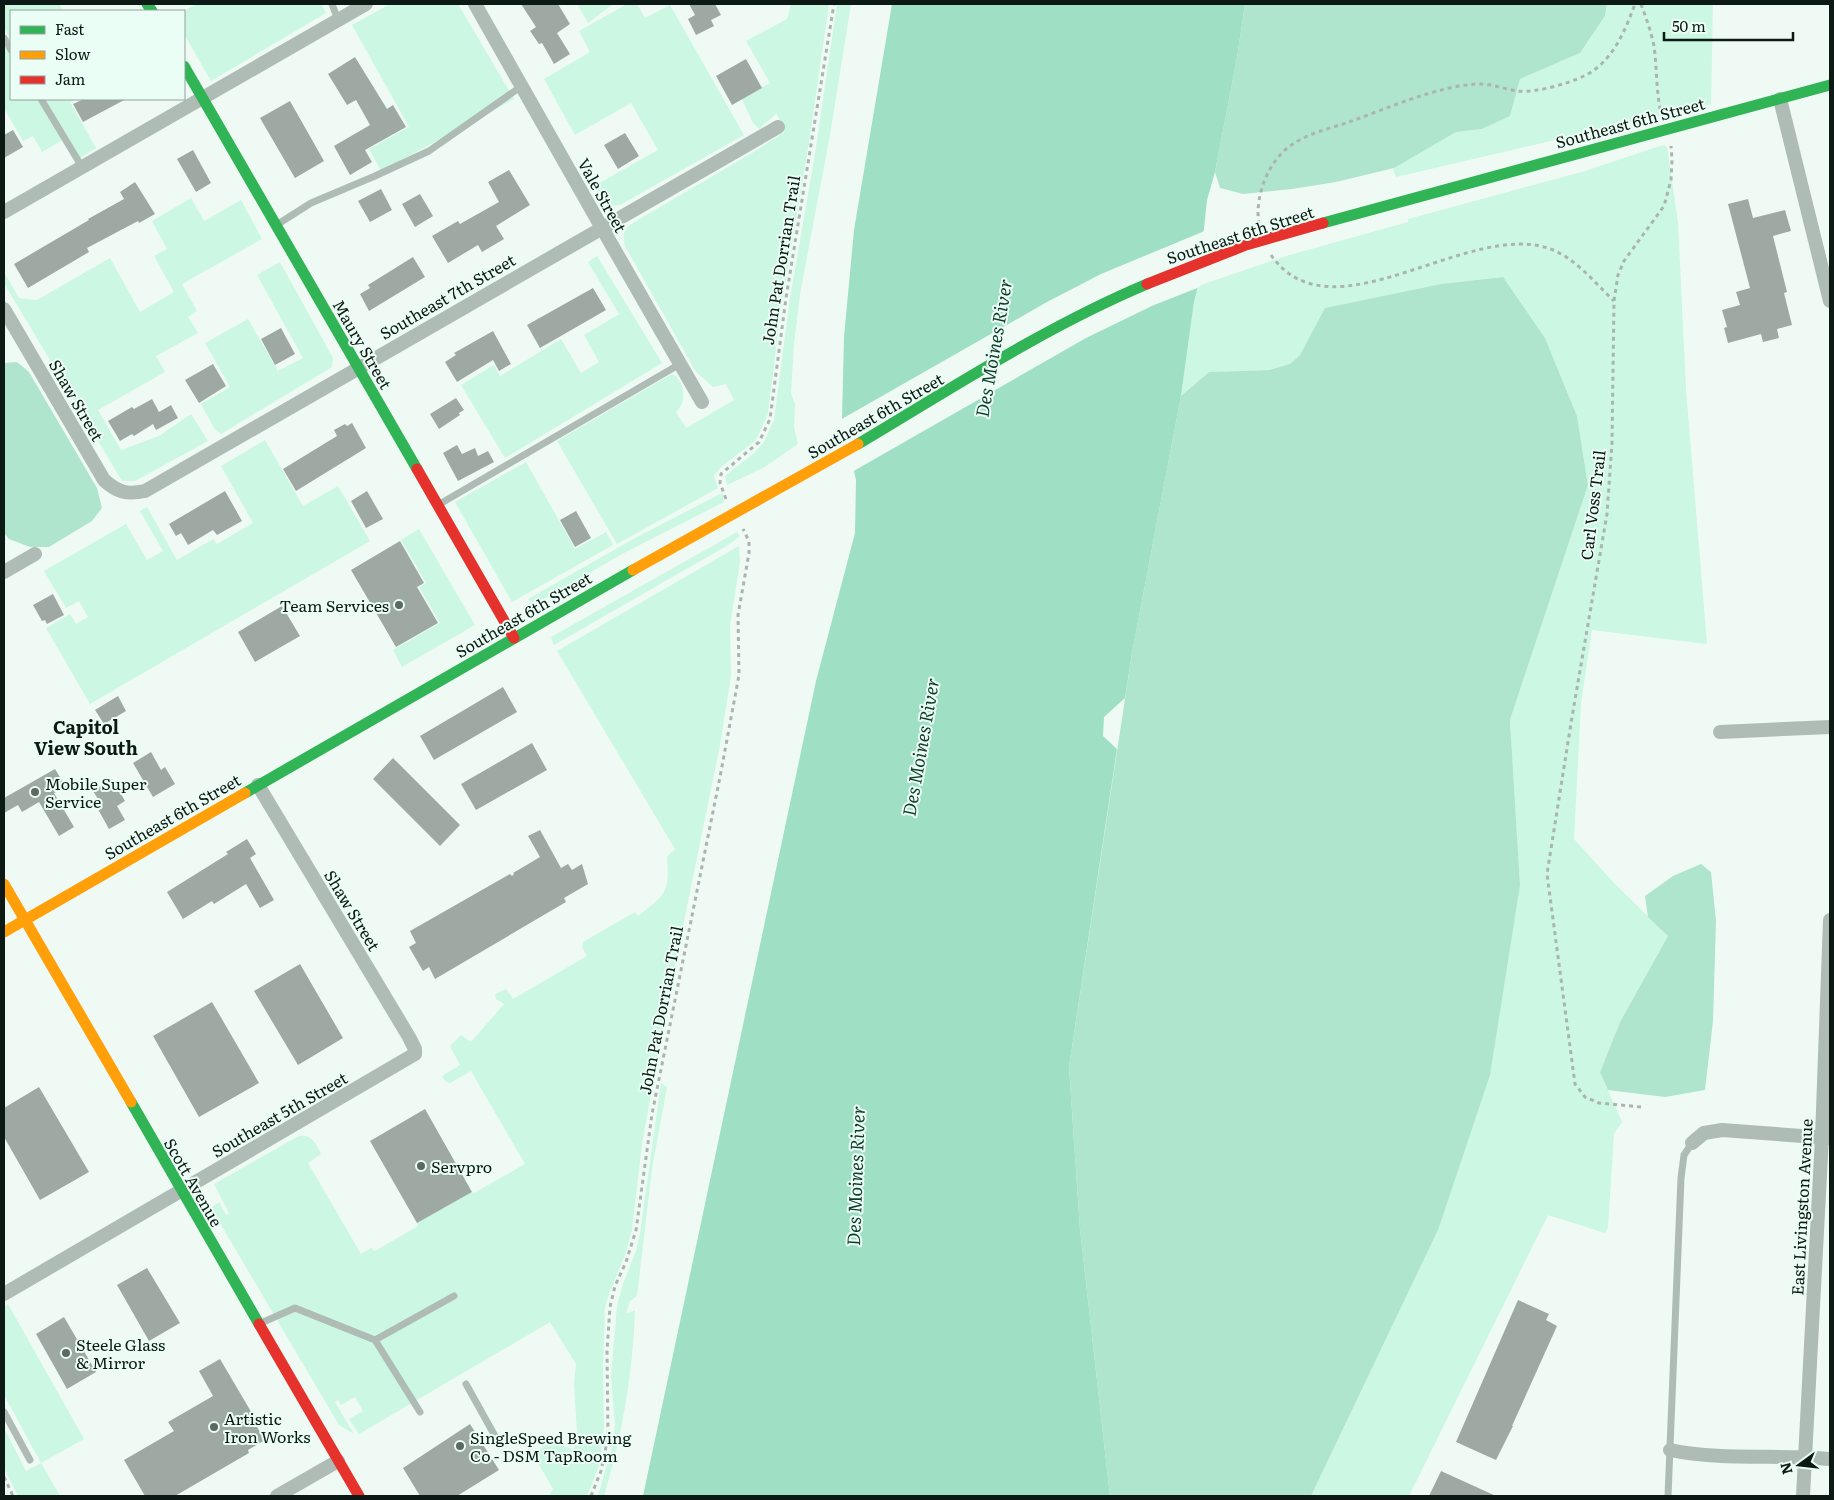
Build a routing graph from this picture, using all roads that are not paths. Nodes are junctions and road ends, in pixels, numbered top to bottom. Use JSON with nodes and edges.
{"nodes":[{"id":1,"x":332,"y":4,"type":"edge"},
{"id":2,"x":366,"y":4,"type":"edge"},
{"id":3,"x":475,"y":4,"type":"edge"},
{"id":4,"x":338,"y":20,"type":"junction"},
{"id":5,"x":185,"y":68,"type":"edge"},
{"id":6,"x":1830,"y":85,"type":"edge"},
{"id":7,"x":523,"y":86,"type":"junction"},
{"id":8,"x":202,"y":98,"type":"junction"},
{"id":9,"x":1780,"y":99,"type":"junction"},
{"id":10,"x":42,"y":100,"type":"edge"},
{"id":11,"x":778,"y":127,"type":"dead end"},
{"id":12,"x":82,"y":167,"type":"junction"},
{"id":13,"x":4,"y":212,"type":"edge"},
{"id":14,"x":276,"y":225,"type":"junction"},
{"id":15,"x":602,"y":228,"type":"junction"},
{"id":16,"x":1830,"y":301,"type":"edge"},
{"id":17,"x":4,"y":309,"type":"edge"},
{"id":18,"x":680,"y":364,"type":"junction"},
{"id":19,"x":358,"y":367,"type":"junction"},
{"id":20,"x":702,"y":402,"type":"dead end"},
{"id":21,"x":133,"y":494,"type":"joint"},
{"id":22,"x":438,"y":505,"type":"junction"},
{"id":23,"x":35,"y":554,"type":"dead end"},
{"id":24,"x":4,"y":572,"type":"edge"},
{"id":25,"x":514,"y":638,"type":"junction"},
{"id":26,"x":1830,"y":727,"type":"edge"},
{"id":27,"x":1720,"y":732,"type":"dead end"},
{"id":28,"x":258,"y":785,"type":"junction"},
{"id":29,"x":4,"y":884,"type":"edge"},
{"id":30,"x":25,"y":920,"type":"junction"},
{"id":31,"x":1830,"y":920,"type":"edge"},
{"id":32,"x":4,"y":932,"type":"edge"},
{"id":33,"x":415,"y":1054,"type":"joint"},
{"id":34,"x":1826,"y":1138,"type":"edge"},
{"id":35,"x":1692,"y":1143,"type":"joint"},
{"id":36,"x":180,"y":1191,"type":"junction"},
{"id":37,"x":4,"y":1294,"type":"edge"},
{"id":38,"x":454,"y":1296,"type":"dead end"},
{"id":39,"x":258,"y":1324,"type":"junction"},
{"id":40,"x":375,"y":1340,"type":"junction"},
{"id":41,"x":466,"y":1384,"type":"dead end"},
{"id":42,"x":4,"y":1412,"type":"edge"},
{"id":43,"x":420,"y":1412,"type":"dead end"},
{"id":44,"x":495,"y":1436,"type":"dead end"},
{"id":45,"x":1670,"y":1450,"type":"junction"},
{"id":46,"x":1805,"y":1457,"type":"junction"},
{"id":47,"x":1830,"y":1459,"type":"edge"},
{"id":48,"x":30,"y":1460,"type":"dead end"},
{"id":49,"x":338,"y":1461,"type":"junction"},
{"id":50,"x":277,"y":1496,"type":"edge"},
{"id":51,"x":359,"y":1496,"type":"edge"},
{"id":52,"x":1668,"y":1496,"type":"edge"},
{"id":53,"x":1803,"y":1496,"type":"edge"}],
"edges":[{"from":1,"to":4,"type":"lane"},
{"from":2,"to":4,"type":"street"},
{"from":3,"to":7,"type":"street","name":"Vale Street"},
{"from":4,"to":8,"type":"street"},
{"from":5,"to":8,"type":"main road","name":"Maury Street"},
{"from":6,"to":9,"type":"main road","name":"Southeast 6th Street"},
{"from":7,"to":14,"type":"lane"},
{"from":7,"to":15,"type":"street","name":"Vale Street"},
{"from":8,"to":12,"type":"street"},
{"from":8,"to":14,"type":"main road","name":"Maury Street"},
{"from":9,"to":16,"type":"street"},
{"from":9,"to":25,"type":"main road","name":"Southeast 6th Street"},
{"from":10,"to":12,"type":"lane"},
{"from":11,"to":15,"type":"street","name":"Southeast 7th Street"},
{"from":12,"to":13,"type":"street"},
{"from":14,"to":19,"type":"main road","name":"Maury Street"},
{"from":15,"to":18,"type":"street","name":"Vale Street"},
{"from":15,"to":19,"type":"street","name":"Southeast 7th Street"},
{"from":17,"to":21,"type":"street","name":"Shaw Street"},
{"from":18,"to":20,"type":"street","name":"Vale Street"},
{"from":18,"to":22,"type":"lane"},
{"from":19,"to":21,"type":"street","name":"Southeast 7th Street"},
{"from":19,"to":22,"type":"main road","name":"Maury Street"},
{"from":22,"to":25,"type":"main road","name":"Maury Street"},
{"from":23,"to":24,"type":"street"},
{"from":25,"to":28,"type":"main road","name":"Southeast 6th Street"},
{"from":26,"to":27,"type":"street"},
{"from":28,"to":30,"type":"main road","name":"Southeast 6th Street"},
{"from":28,"to":33,"type":"street","name":"Shaw Street"},
{"from":29,"to":30,"type":"main road","name":"Scott Avenue"},
{"from":30,"to":32,"type":"main road","name":"Southeast 6th Street"},
{"from":30,"to":36,"type":"main road","name":"Scott Avenue"},
{"from":31,"to":34,"type":"street","name":"East Livingston Avenue"},
{"from":33,"to":36,"type":"street","name":"Southeast 5th Street"},
{"from":34,"to":35,"type":"street"},
{"from":34,"to":46,"type":"street","name":"East Livingston Avenue"},
{"from":35,"to":45,"type":"lane"},
{"from":36,"to":37,"type":"street","name":"Southeast 5th Street"},
{"from":36,"to":39,"type":"main road","name":"Scott Avenue"},
{"from":38,"to":40,"type":"lane"},
{"from":39,"to":40,"type":"lane"},
{"from":39,"to":49,"type":"main road","name":"Scott Avenue"},
{"from":40,"to":43,"type":"lane"},
{"from":41,"to":44,"type":"lane"},
{"from":42,"to":48,"type":"lane"},
{"from":45,"to":46,"type":"street"},
{"from":45,"to":52,"type":"lane"},
{"from":46,"to":47,"type":"street"},
{"from":46,"to":53,"type":"street","name":"East Livingston Avenue"},
{"from":49,"to":50,"type":"street"},
{"from":49,"to":51,"type":"main road","name":"Scott Avenue"}]}
